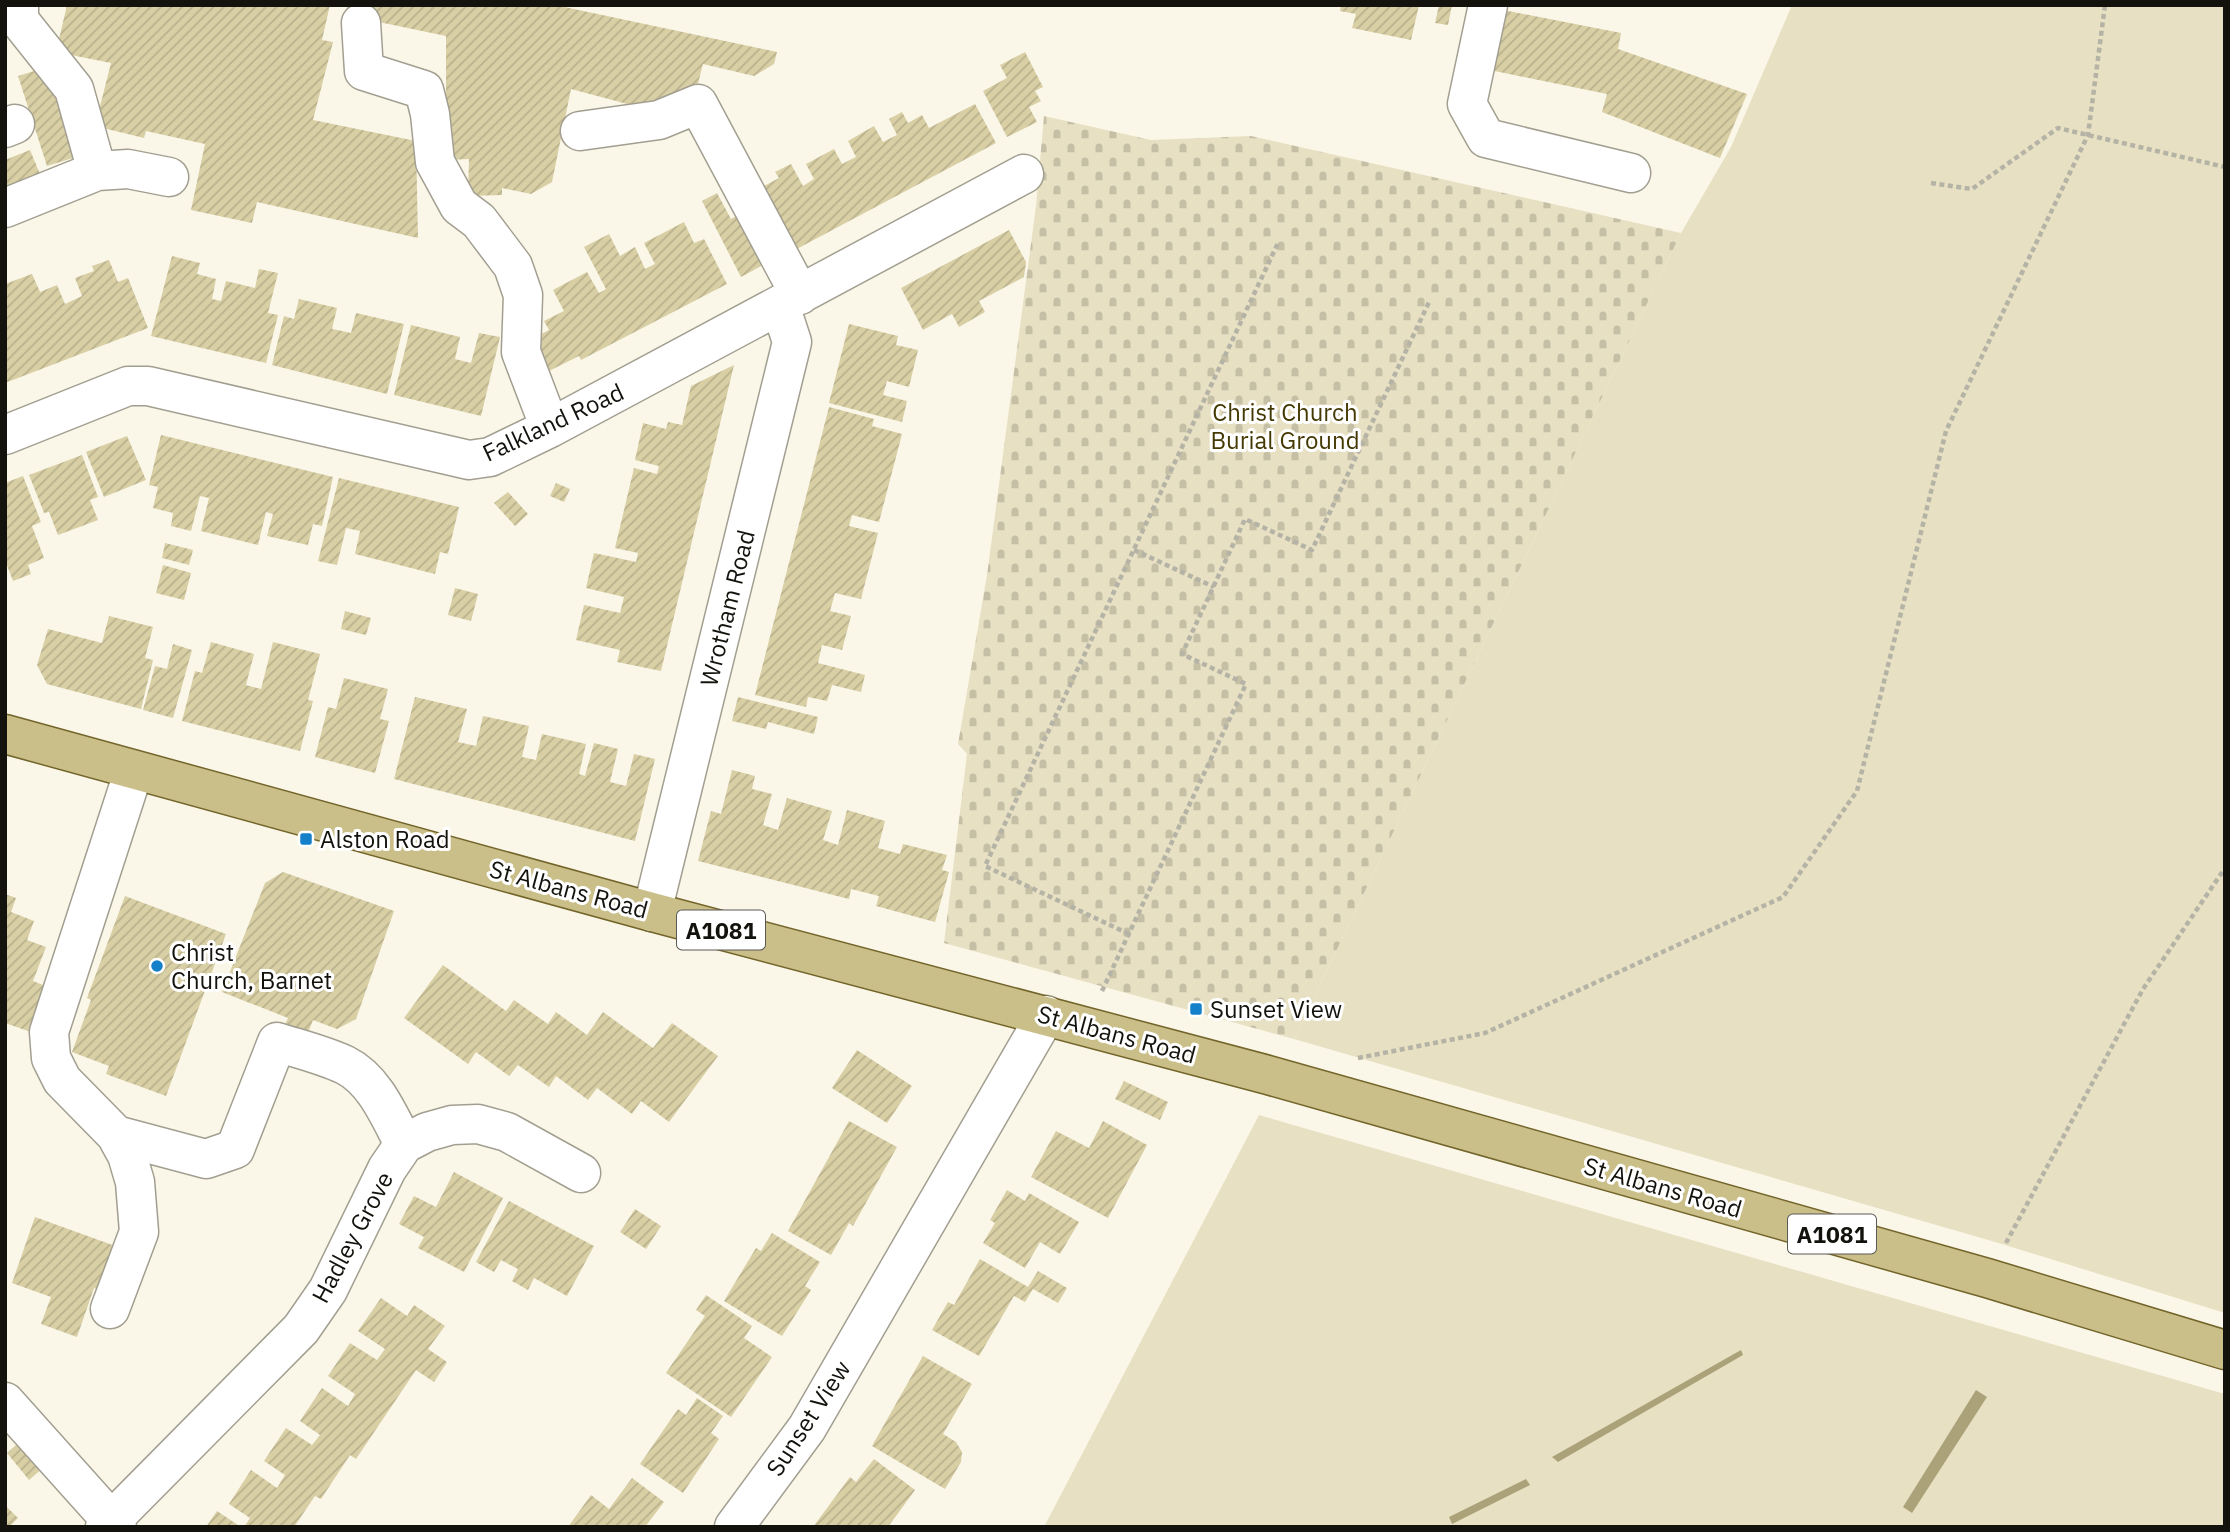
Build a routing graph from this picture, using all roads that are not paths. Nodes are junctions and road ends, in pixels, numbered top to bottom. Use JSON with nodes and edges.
{"nodes":[{"id":1,"x":19,"y":5,"type":"edge"},
{"id":2,"x":1488,"y":5,"type":"edge"},
{"id":3,"x":361,"y":23,"type":"dead end"},
{"id":4,"x":580,"y":131,"type":"dead end"},
{"id":5,"x":97,"y":171,"type":"junction"},
{"id":6,"x":1631,"y":173,"type":"dead end"},
{"id":7,"x":1024,"y":174,"type":"dead end"},
{"id":8,"x":169,"y":177,"type":"dead end"},
{"id":9,"x":5,"y":208,"type":"edge"},
{"id":10,"x":790,"y":300,"type":"junction"},
{"id":11,"x":550,"y":428,"type":"junction"},
{"id":12,"x":5,"y":435,"type":"edge"},
{"id":13,"x":5,"y":734,"type":"edge"},
{"id":14,"x":134,"y":770,"type":"junction"},
{"id":15,"x":652,"y":912,"type":"junction"},
{"id":16,"x":1046,"y":1015,"type":"junction"},
{"id":17,"x":116,"y":1135,"type":"junction"},
{"id":18,"x":404,"y":1144,"type":"junction"},
{"id":19,"x":581,"y":1173,"type":"dead end"},
{"id":20,"x":110,"y":1308,"type":"dead end"},
{"id":21,"x":2225,"y":1350,"type":"edge"},
{"id":22,"x":5,"y":1402,"type":"edge"},
{"id":23,"x":111,"y":1524,"type":"edge"},
{"id":24,"x":734,"y":1527,"type":"edge"}],
"edges":[{"from":1,"to":5,"type":"street"},
{"from":2,"to":6,"type":"street"},
{"from":3,"to":11,"type":"street"},
{"from":4,"to":10,"type":"street","name":"Wrotham Road"},
{"from":5,"to":8,"type":"street"},
{"from":5,"to":9,"type":"street"},
{"from":7,"to":10,"type":"street","name":"Falkland Road"},
{"from":10,"to":11,"type":"street","name":"Falkland Road"},
{"from":10,"to":15,"type":"street","name":"Wrotham Road"},
{"from":11,"to":12,"type":"street","name":"Falkland Road"},
{"from":13,"to":14,"type":"main road","name":"St Albans Road","number":"A1081"},
{"from":14,"to":15,"type":"main road","name":"St Albans Road","number":"A1081"},
{"from":14,"to":17,"type":"street"},
{"from":15,"to":16,"type":"main road","name":"St Albans Road","number":"A1081"},
{"from":16,"to":21,"type":"main road","name":"St Albans Road","number":"A1081"},
{"from":16,"to":24,"type":"street","name":"Sunset View"},
{"from":17,"to":18,"type":"street"},
{"from":17,"to":20,"type":"street"},
{"from":18,"to":19,"type":"street","name":"Hadley Grove"},
{"from":18,"to":23,"type":"street","name":"Hadley Grove"},
{"from":22,"to":23,"type":"street"}]}
